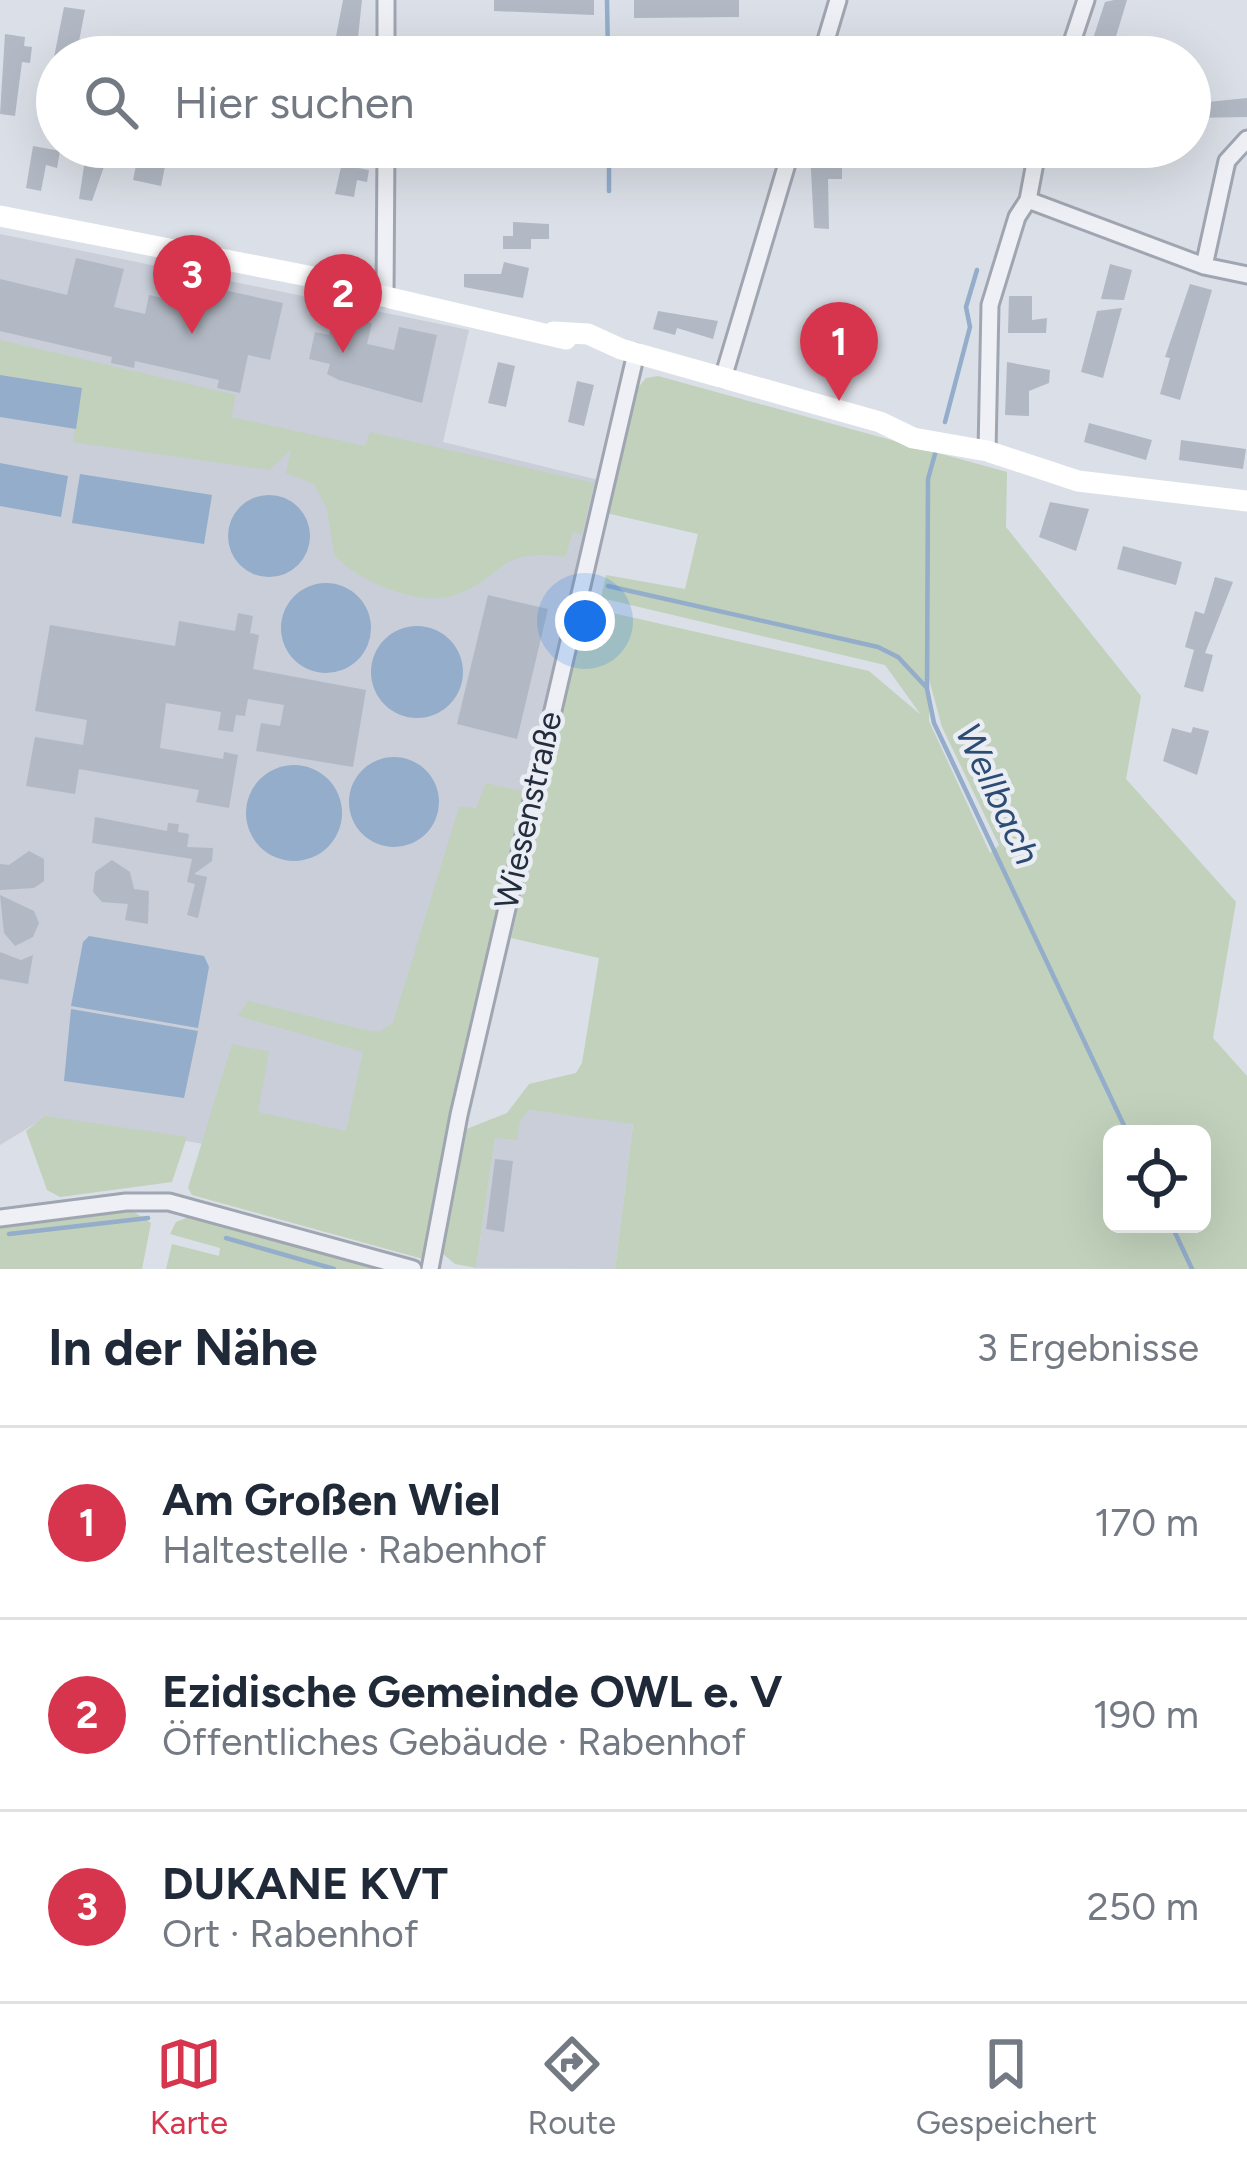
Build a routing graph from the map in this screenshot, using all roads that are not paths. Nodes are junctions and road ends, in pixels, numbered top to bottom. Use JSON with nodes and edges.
{"nodes":[{"id":1,"x":386,"y":0,"type":"edge"},
{"id":2,"x":838,"y":0,"type":"edge"},
{"id":3,"x":1086,"y":0,"type":"edge"},
{"id":4,"x":386,"y":36,"type":"edge"},
{"id":5,"x":827,"y":36,"type":"edge"},
{"id":6,"x":1074,"y":36,"type":"edge"},
{"id":7,"x":1247,"y":139,"type":"edge"},
{"id":8,"x":385,"y":168,"type":"edge"},
{"id":9,"x":786,"y":168,"type":"edge"},
{"id":10,"x":1034,"y":168,"type":"edge"},
{"id":11,"x":1028,"y":200,"type":"junction"},
{"id":12,"x":2,"y":217,"type":"edge"},
{"id":13,"x":1204,"y":266,"type":"junction"},
{"id":14,"x":1247,"y":275,"type":"edge"},
{"id":15,"x":377,"y":295,"type":"junction"},
{"id":16,"x":628,"y":351,"type":"junction"},
{"id":17,"x":723,"y":378,"type":"junction"},
{"id":18,"x":988,"y":451,"type":"junction"},
{"id":19,"x":1247,"y":501,"type":"edge"},
{"id":20,"x":0,"y":1218,"type":"edge"},
{"id":21,"x":413,"y":1269,"type":"edge"},
{"id":22,"x":430,"y":1269,"type":"edge"}],
"edges":[{"from":1,"to":4,"type":"street"},
{"from":2,"to":5,"type":"street"},
{"from":3,"to":6,"type":"street"},
{"from":7,"to":13,"type":"street"},
{"from":8,"to":15,"type":"street"},
{"from":9,"to":17,"type":"street"},
{"from":10,"to":11,"type":"street"},
{"from":11,"to":13,"type":"street"},
{"from":11,"to":18,"type":"street"},
{"from":12,"to":15,"type":"street"},
{"from":13,"to":14,"type":"street"},
{"from":15,"to":16,"type":"street"},
{"from":16,"to":17,"type":"street"},
{"from":16,"to":22,"type":"street","name":"Wiesenstraße"},
{"from":17,"to":18,"type":"street"},
{"from":18,"to":19,"type":"street"},
{"from":20,"to":21,"type":"street"}]}
